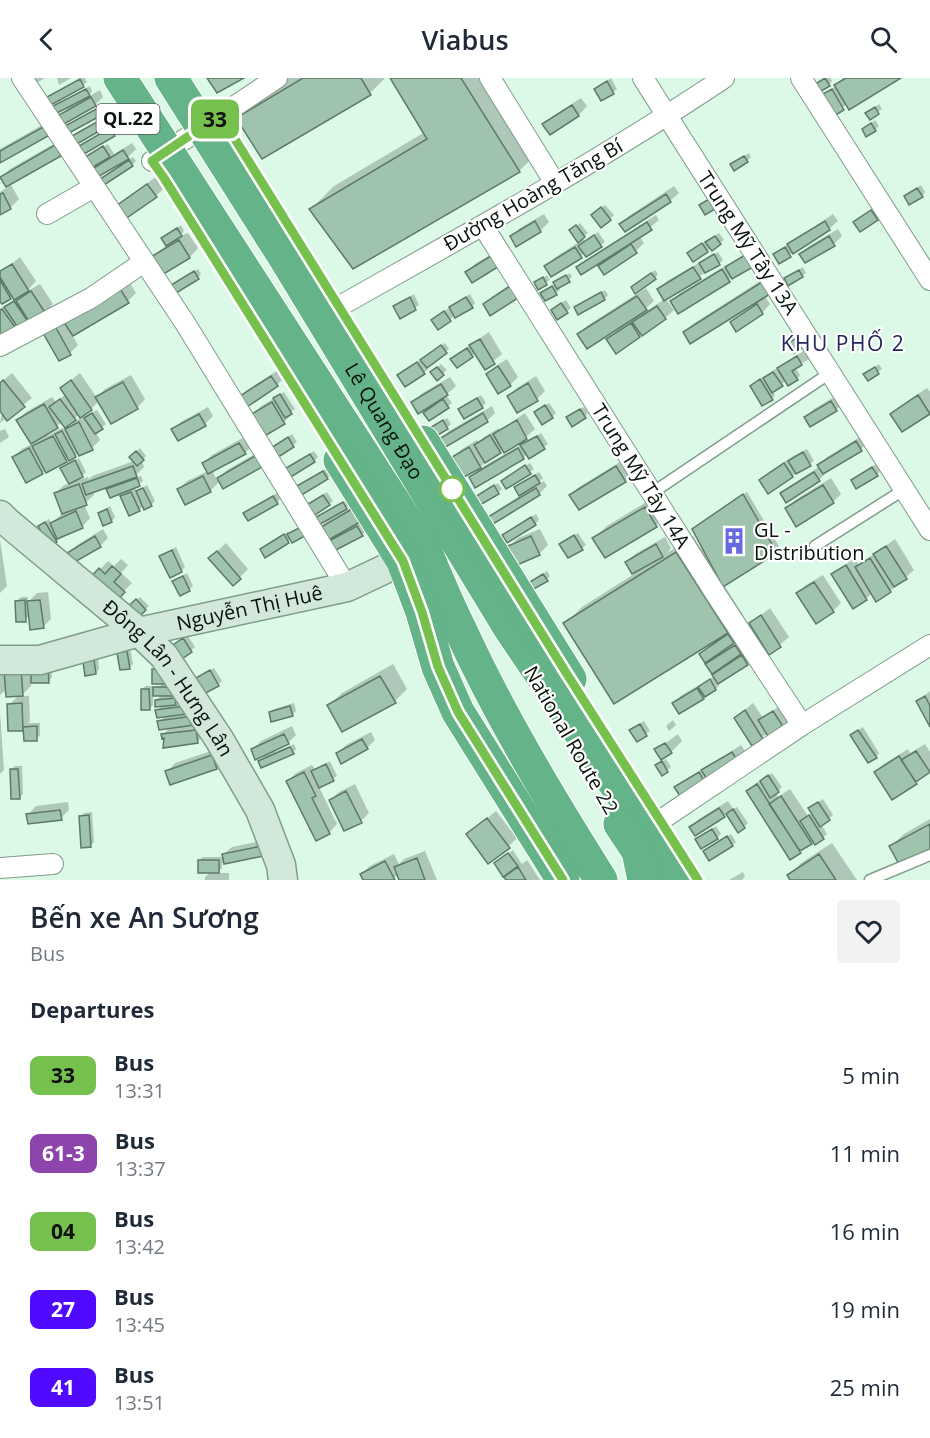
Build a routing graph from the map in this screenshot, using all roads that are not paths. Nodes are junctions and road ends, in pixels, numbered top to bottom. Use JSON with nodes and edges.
{"nodes":[{"id":1,"x":22,"y":78,"type":"edge"},
{"id":2,"x":102,"y":78,"type":"edge"},
{"id":3,"x":120,"y":78,"type":"edge"},
{"id":4,"x":171,"y":78,"type":"edge"},
{"id":5,"x":195,"y":78,"type":"edge"},
{"id":6,"x":277,"y":78,"type":"edge"},
{"id":7,"x":490,"y":78,"type":"edge"},
{"id":8,"x":643,"y":78,"type":"edge"},
{"id":9,"x":724,"y":78,"type":"edge"},
{"id":10,"x":801,"y":78,"type":"edge"},
{"id":11,"x":667,"y":116,"type":"junction"},
{"id":12,"x":211,"y":122,"type":"junction"},
{"id":13,"x":159,"y":156,"type":"junction"},
{"id":14,"x":555,"y":183,"type":"junction"},
{"id":15,"x":94,"y":186,"type":"junction"},
{"id":16,"x":47,"y":214,"type":"dead end"},
{"id":17,"x":483,"y":226,"type":"junction"},
{"id":18,"x":293,"y":251,"type":"junction"},
{"id":19,"x":144,"y":262,"type":"junction"},
{"id":20,"x":930,"y":280,"type":"edge"},
{"id":21,"x":340,"y":306,"type":"junction"},
{"id":22,"x":0,"y":346,"type":"edge"},
{"id":23,"x":830,"y":373,"type":"junction"},
{"id":24,"x":905,"y":489,"type":"junction"},
{"id":25,"x":652,"y":493,"type":"junction"},
{"id":26,"x":0,"y":515,"type":"edge"},
{"id":27,"x":930,"y":530,"type":"edge"},
{"id":28,"x":815,"y":546,"type":"dead end"},
{"id":29,"x":414,"y":555,"type":"junction"},
{"id":30,"x":347,"y":587,"type":"junction"},
{"id":31,"x":509,"y":627,"type":"junction"},
{"id":32,"x":139,"y":632,"type":"junction"},
{"id":33,"x":930,"y":645,"type":"edge"},
{"id":34,"x":0,"y":660,"type":"edge"},
{"id":35,"x":496,"y":701,"type":"junction"},
{"id":36,"x":802,"y":725,"type":"junction"},
{"id":37,"x":503,"y":783,"type":"junction"},
{"id":38,"x":652,"y":825,"type":"junction"},
{"id":39,"x":930,"y":855,"type":"edge"},
{"id":40,"x":53,"y":864,"type":"dead end"},
{"id":41,"x":0,"y":868,"type":"edge"},
{"id":42,"x":283,"y":880,"type":"edge"},
{"id":43,"x":563,"y":880,"type":"edge"},
{"id":44,"x":600,"y":880,"type":"edge"},
{"id":45,"x":644,"y":880,"type":"edge"},
{"id":46,"x":680,"y":880,"type":"edge"},
{"id":47,"x":698,"y":880,"type":"edge"},
{"id":48,"x":870,"y":880,"type":"edge"}],
"edges":[{"from":1,"to":15,"type":"street"},
{"from":2,"to":13,"type":"highway","name":"Lê Quang Đạo","number":"QL.22"},
{"from":3,"to":13,"type":"highway","name":"Lê Quang Đạo","number":"QL.22"},
{"from":4,"to":12,"type":"highway","name":"Lê Quang Đạo","number":"QL.22"},
{"from":5,"to":12,"type":"highway","name":"Lê Quang Đạo","number":"QL.22"},
{"from":6,"to":12,"type":"street"},
{"from":7,"to":14,"type":"street"},
{"from":8,"to":11,"type":"street","name":"Trung Mỹ Tây 13A"},
{"from":9,"to":11,"type":"street","name":"Đường Hoàng Tăng Bí"},
{"from":10,"to":20,"type":"street"},
{"from":11,"to":14,"type":"street","name":"Đường Hoàng Tăng Bí"},
{"from":11,"to":23,"type":"street","name":"Trung Mỹ Tây 13A"},
{"from":12,"to":13,"type":"street"},
{"from":12,"to":18,"type":"highway","name":"Lê Quang Đạo","number":"QL.22"},
{"from":13,"to":29,"type":"highway","name":"Lê Quang Đạo","number":"QL.22"},
{"from":14,"to":17,"type":"street","name":"Đường Hoàng Tăng Bí"},
{"from":15,"to":16,"type":"street"},
{"from":15,"to":19,"type":"street"},
{"from":17,"to":21,"type":"street","name":"Đường Hoàng Tăng Bí"},
{"from":17,"to":25,"type":"street","name":"Trung Mỹ Tây 14A"},
{"from":18,"to":21,"type":"highway","name":"Lê Quang Đạo","number":"QL.22"},
{"from":18,"to":31,"type":"highway","name":"Lê Quang Đạo","number":"QL.22"},
{"from":19,"to":22,"type":"street"},
{"from":19,"to":30,"type":"street"},
{"from":21,"to":38,"type":"highway","name":"Lê Quang Đạo","number":"QL.22"},
{"from":23,"to":24,"type":"street","name":"Trung Mỹ Tây 13A"},
{"from":23,"to":25,"type":"lane"},
{"from":24,"to":27,"type":"street","name":"Trung Mỹ Tây 13A"},
{"from":24,"to":28,"type":"lane"},
{"from":25,"to":36,"type":"street","name":"Trung Mỹ Tây 14A"},
{"from":26,"to":32,"type":"street","name":"Đông Lân - Hưng Lân"},
{"from":29,"to":30,"type":"street","name":"Nguyễn Thị Huê"},
{"from":29,"to":35,"type":"highway","name":"Lê Quang Đạo","number":"QL.22"},
{"from":29,"to":37,"type":"highway","name":"Lê Quang Đạo","number":"QL.22"},
{"from":30,"to":32,"type":"street","name":"Nguyễn Thị Huê"},
{"from":31,"to":38,"type":"highway","name":"Lê Quang Đạo","number":"QL.22"},
{"from":31,"to":45,"type":"highway","name":"National Route 22","number":"QL.22"},
{"from":32,"to":34,"type":"street","name":"Nguyễn Thị Huê"},
{"from":32,"to":42,"type":"street","name":"Đông Lân - Hưng Lân"},
{"from":33,"to":36,"type":"street"},
{"from":35,"to":37,"type":"highway"},
{"from":35,"to":44,"type":"highway","name":"Lê Quang Đạo","number":"QL.22"},
{"from":36,"to":38,"type":"street"},
{"from":37,"to":43,"type":"highway","name":"Lê Quang Đạo","number":"QL.22"},
{"from":38,"to":46,"type":"highway","name":"Lê Quang Đạo","number":"QL.22"},
{"from":38,"to":47,"type":"highway","name":"Lê Quang Đạo","number":"QL.22"},
{"from":39,"to":48,"type":"lane"},
{"from":40,"to":41,"type":"street"}]}
